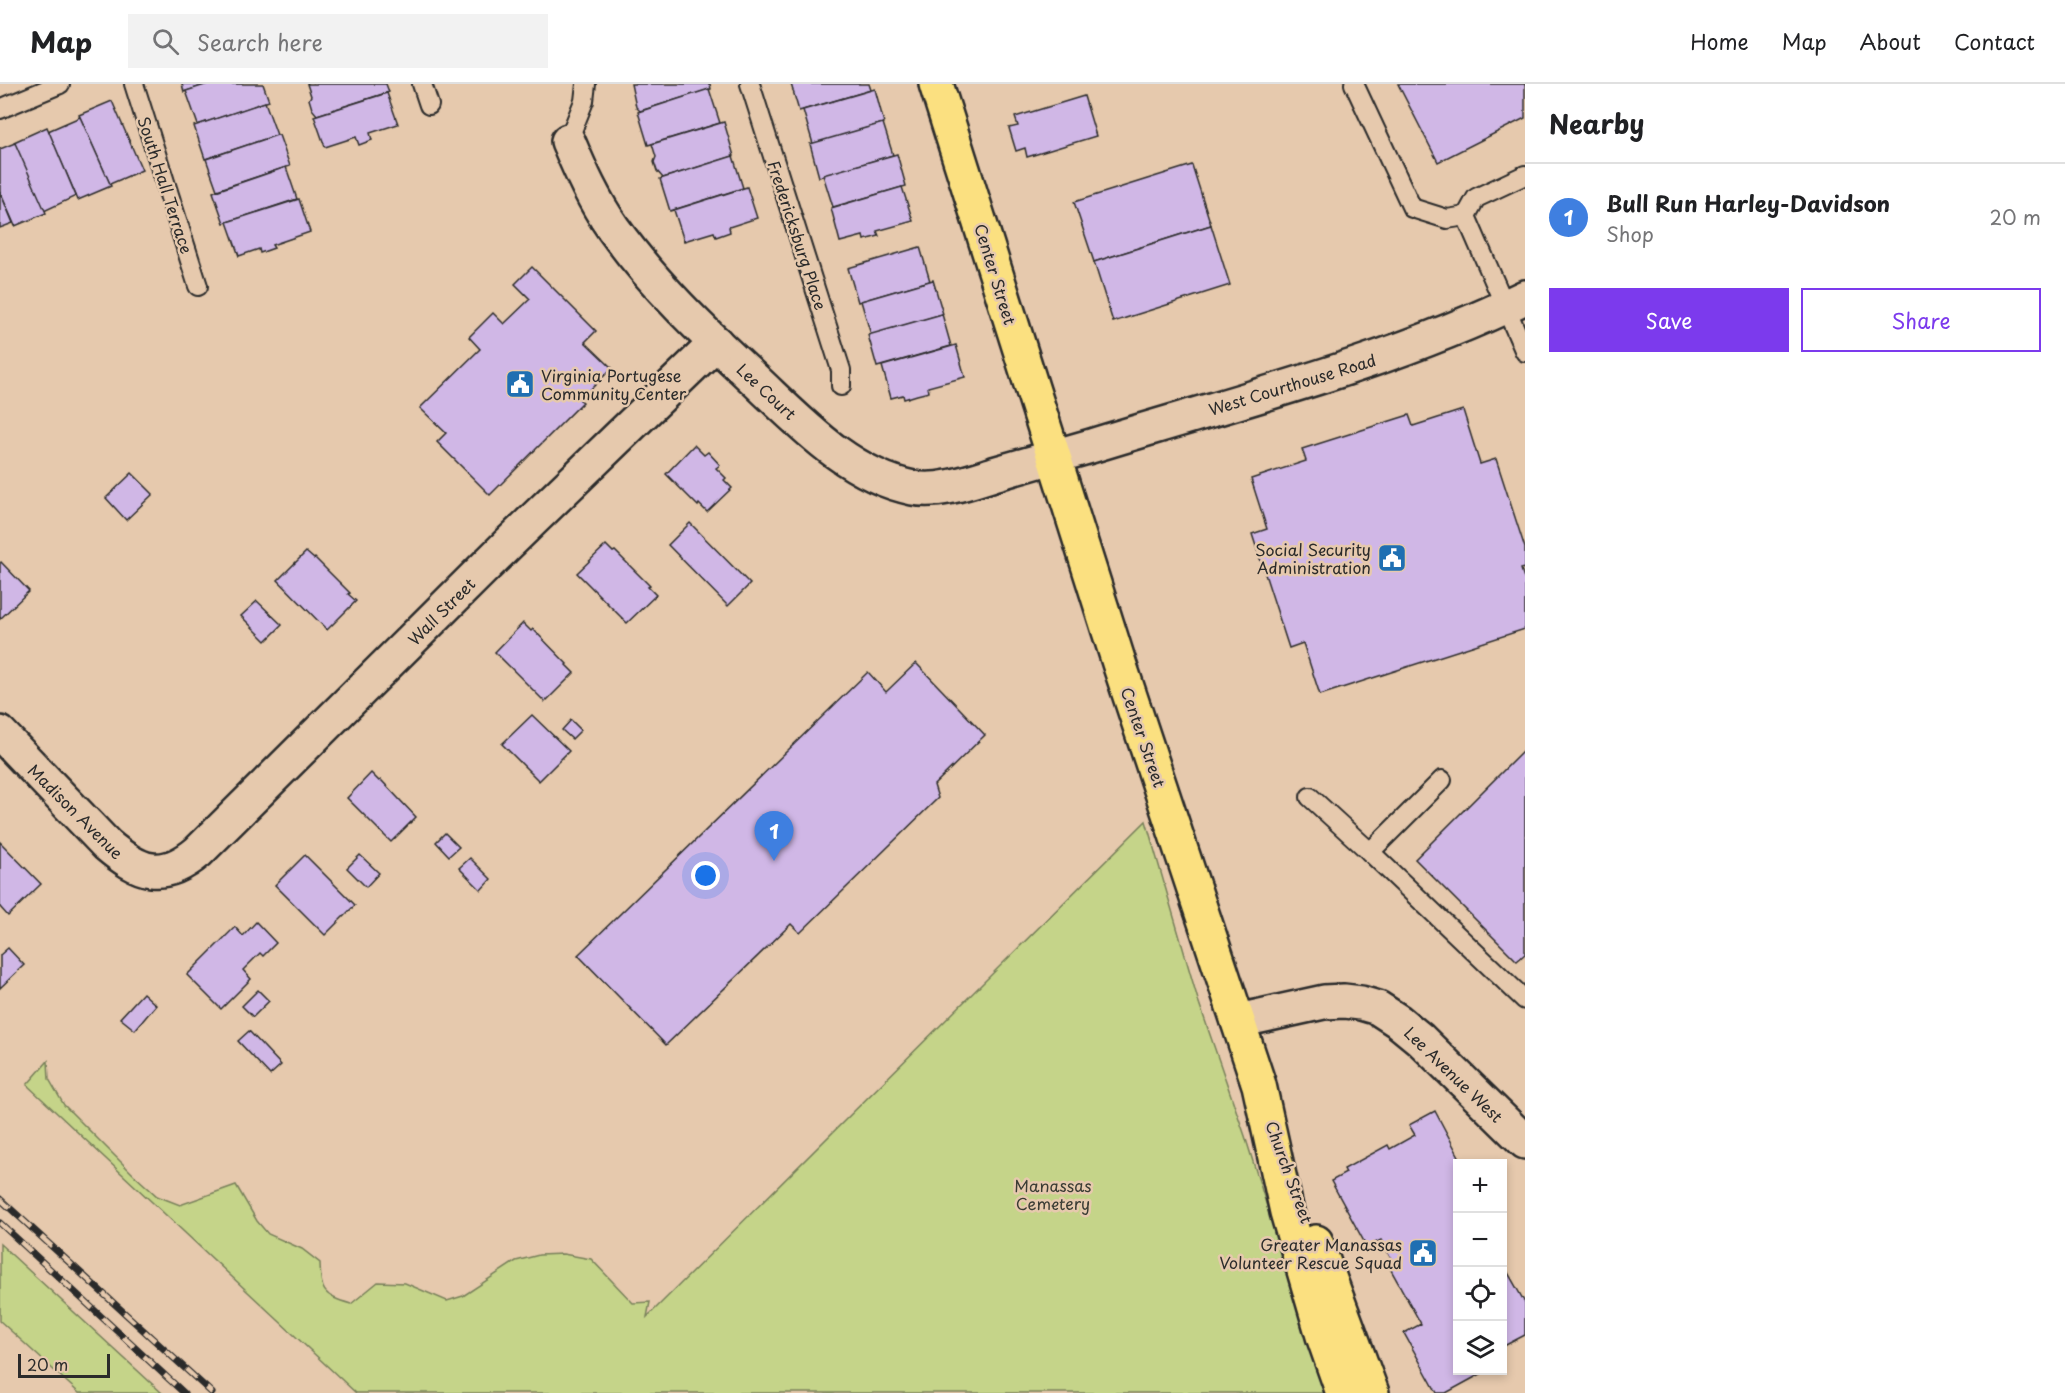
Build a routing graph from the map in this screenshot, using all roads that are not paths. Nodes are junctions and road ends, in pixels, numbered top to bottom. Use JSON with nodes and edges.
{"nodes":[{"id":1,"x":60,"y":84,"type":"edge"},
{"id":2,"x":134,"y":84,"type":"edge"},
{"id":3,"x":422,"y":84,"type":"edge"},
{"id":4,"x":586,"y":84,"type":"edge"},
{"id":5,"x":750,"y":84,"type":"edge"},
{"id":6,"x":936,"y":84,"type":"edge"},
{"id":7,"x":1354,"y":84,"type":"edge"},
{"id":8,"x":429,"y":105,"type":"dead end"},
{"id":9,"x":0,"y":109,"type":"edge"},
{"id":10,"x":568,"y":141,"type":"joint"},
{"id":11,"x":1525,"y":175,"type":"edge"},
{"id":12,"x":1466,"y":216,"type":"junction"},
{"id":13,"x":198,"y":286,"type":"dead end"},
{"id":14,"x":1515,"y":302,"type":"edge"},
{"id":15,"x":716,"y":343,"type":"junction"},
{"id":16,"x":1525,"y":352,"type":"edge"},
{"id":17,"x":841,"y":386,"type":"dead end"},
{"id":18,"x":1054,"y":457,"type":"junction"},
{"id":19,"x":0,"y":733,"type":"edge"},
{"id":20,"x":1442,"y":780,"type":"dead end"},
{"id":21,"x":1310,"y":797,"type":"dead end"},
{"id":22,"x":1370,"y":852,"type":"junction"},
{"id":23,"x":162,"y":870,"type":"joint"},
{"id":24,"x":1525,"y":1000,"type":"edge"},
{"id":25,"x":1238,"y":1021,"type":"junction"},
{"id":26,"x":1259,"y":1086,"type":"junction"},
{"id":27,"x":1523,"y":1135,"type":"edge"},
{"id":28,"x":1343,"y":1393,"type":"edge"},
{"id":29,"x":1372,"y":1393,"type":"edge"}],
"edges":[{"from":1,"to":9,"type":"lane"},
{"from":2,"to":13,"type":"lane","name":"South Hall Terrace"},
{"from":3,"to":8,"type":"lane"},
{"from":4,"to":10,"type":"lane"},
{"from":5,"to":17,"type":"lane","name":"Fredericksburg Place"},
{"from":6,"to":18,"type":"highway","name":"Center Street"},
{"from":7,"to":12,"type":"lane"},
{"from":10,"to":15,"type":"street","name":"Lee Court"},
{"from":11,"to":12,"type":"lane"},
{"from":12,"to":14,"type":"lane"},
{"from":14,"to":16,"type":"lane"},
{"from":14,"to":18,"type":"street","name":"West Courthouse Road"},
{"from":15,"to":18,"type":"street","name":"Lee Court"},
{"from":15,"to":23,"type":"street","name":"Wall Street"},
{"from":18,"to":25,"type":"highway","name":"Center Street"},
{"from":19,"to":23,"type":"street","name":"Madison Avenue"},
{"from":20,"to":22,"type":"lane"},
{"from":21,"to":22,"type":"lane"},
{"from":22,"to":24,"type":"lane"},
{"from":25,"to":26,"type":"highway","name":"Center Street"},
{"from":25,"to":27,"type":"street","name":"Lee Avenue West"},
{"from":26,"to":28,"type":"highway","name":"Center Street"},
{"from":26,"to":29,"type":"highway","name":"Church Street"}]}
